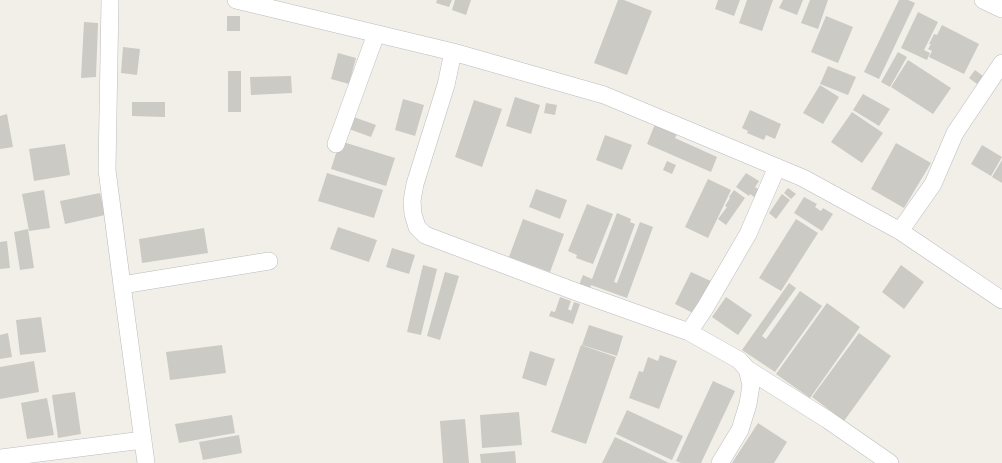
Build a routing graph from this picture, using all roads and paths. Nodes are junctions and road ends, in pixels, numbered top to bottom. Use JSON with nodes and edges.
{"nodes":[{"id":1,"x":110,"y":0,"type":"edge"},
{"id":2,"x":236,"y":0,"type":"edge"},
{"id":3,"x":983,"y":0,"type":"edge"},
{"id":4,"x":1002,"y":9,"type":"edge"},
{"id":5,"x":376,"y":34,"type":"junction"},
{"id":6,"x":453,"y":52,"type":"junction"},
{"id":7,"x":1002,"y":63,"type":"edge"},
{"id":8,"x":336,"y":144,"type":"dead end"},
{"id":9,"x":778,"y":167,"type":"junction"},
{"id":10,"x":900,"y":231,"type":"junction"},
{"id":11,"x":269,"y":261,"type":"dead end"},
{"id":12,"x":122,"y":285,"type":"junction"},
{"id":13,"x":1002,"y":300,"type":"edge"},
{"id":14,"x":689,"y":332,"type":"junction"},
{"id":15,"x":747,"y":369,"type":"junction"},
{"id":16,"x":143,"y":440,"type":"junction"},
{"id":17,"x":0,"y":458,"type":"edge"},
{"id":18,"x":146,"y":463,"type":"edge"},
{"id":19,"x":720,"y":463,"type":"edge"},
{"id":20,"x":890,"y":463,"type":"edge"}],
"edges":[{"from":1,"to":12,"type":"street"},
{"from":2,"to":5,"type":"street"},
{"from":3,"to":4,"type":"street"},
{"from":5,"to":6,"type":"street"},
{"from":5,"to":8,"type":"street"},
{"from":6,"to":9,"type":"street"},
{"from":6,"to":14,"type":"street"},
{"from":7,"to":10,"type":"street"},
{"from":9,"to":10,"type":"street"},
{"from":9,"to":14,"type":"street"},
{"from":10,"to":13,"type":"street"},
{"from":11,"to":12,"type":"street"},
{"from":12,"to":16,"type":"street"},
{"from":14,"to":15,"type":"street"},
{"from":15,"to":19,"type":"street"},
{"from":15,"to":20,"type":"street"},
{"from":16,"to":17,"type":"street"},
{"from":16,"to":18,"type":"street"}]}
